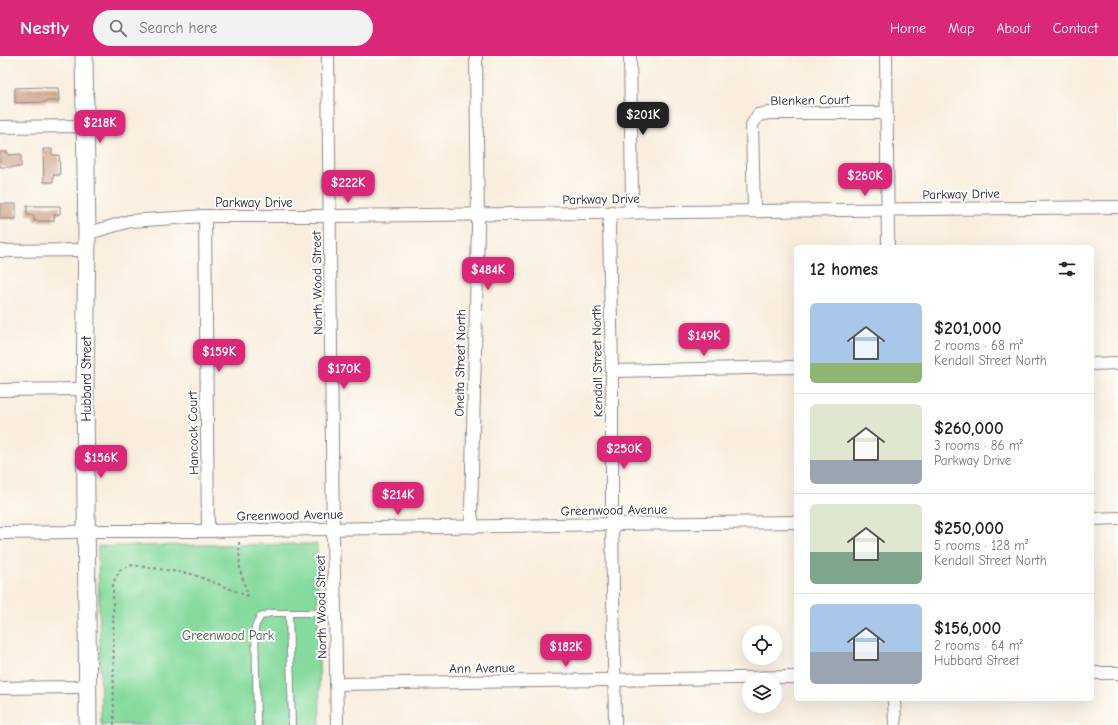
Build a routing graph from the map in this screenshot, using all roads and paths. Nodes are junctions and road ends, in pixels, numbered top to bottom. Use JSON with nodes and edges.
{"nodes":[{"id":1,"x":84,"y":56,"type":"edge"},
{"id":2,"x":328,"y":56,"type":"edge"},
{"id":3,"x":476,"y":56,"type":"edge"},
{"id":4,"x":630,"y":56,"type":"edge"},
{"id":5,"x":886,"y":56,"type":"edge"},
{"id":6,"x":887,"y":113,"type":"junction"},
{"id":7,"x":86,"y":126,"type":"junction"},
{"id":8,"x":0,"y":127,"type":"edge"},
{"id":9,"x":1118,"y":207,"type":"edge"},
{"id":10,"x":888,"y":209,"type":"junction"},
{"id":11,"x":754,"y":211,"type":"junction"},
{"id":12,"x":612,"y":212,"type":"junction"},
{"id":13,"x":629,"y":212,"type":"junction"},
{"id":14,"x":478,"y":215,"type":"junction"},
{"id":15,"x":205,"y":216,"type":"junction"},
{"id":16,"x":330,"y":216,"type":"junction"},
{"id":17,"x":87,"y":232,"type":"junction"},
{"id":18,"x":888,"y":245,"type":"edge"},
{"id":19,"x":86,"y":250,"type":"junction"},
{"id":20,"x":0,"y":251,"type":"edge"},
{"id":21,"x":1118,"y":363,"type":"edge"},
{"id":22,"x":1094,"y":364,"type":"edge"},
{"id":23,"x":794,"y":367,"type":"edge"},
{"id":24,"x":612,"y":371,"type":"junction"},
{"id":25,"x":85,"y":389,"type":"junction"},
{"id":26,"x":0,"y":390,"type":"edge"},
{"id":27,"x":1094,"y":518,"type":"edge"},
{"id":28,"x":1118,"y":518,"type":"edge"},
{"id":29,"x":794,"y":522,"type":"edge"},
{"id":30,"x":612,"y":524,"type":"junction"},
{"id":31,"x":473,"y":527,"type":"junction"},
{"id":32,"x":333,"y":528,"type":"junction"},
{"id":33,"x":86,"y":531,"type":"junction"},
{"id":34,"x":208,"y":531,"type":"junction"},
{"id":35,"x":0,"y":533,"type":"edge"},
{"id":36,"x":239,"y":542,"type":"dead end"},
{"id":37,"x":289,"y":613,"type":"junction"},
{"id":38,"x":335,"y":613,"type":"junction"},
{"id":39,"x":1094,"y":673,"type":"edge"},
{"id":40,"x":1118,"y":673,"type":"edge"},
{"id":41,"x":794,"y":677,"type":"edge"},
{"id":42,"x":615,"y":680,"type":"junction"},
{"id":43,"x":336,"y":684,"type":"junction"},
{"id":44,"x":88,"y":686,"type":"junction"},
{"id":45,"x":0,"y":688,"type":"edge"},
{"id":46,"x":894,"y":701,"type":"edge"},
{"id":47,"x":88,"y":725,"type":"edge"},
{"id":48,"x":114,"y":725,"type":"edge"},
{"id":49,"x":258,"y":725,"type":"edge"},
{"id":50,"x":292,"y":725,"type":"edge"},
{"id":51,"x":337,"y":725,"type":"edge"},
{"id":52,"x":615,"y":725,"type":"edge"},
{"id":53,"x":894,"y":725,"type":"edge"}],
"edges":[{"from":1,"to":7,"type":"street","name":"Hubbard Street"},
{"from":2,"to":16,"type":"street","name":"North Wood Street"},
{"from":3,"to":14,"type":"street","name":"Oneita Street North"},
{"from":4,"to":13,"type":"street"},
{"from":5,"to":6,"type":"street"},
{"from":6,"to":10,"type":"street"},
{"from":6,"to":11,"type":"street","name":"Blenken Court"},
{"from":7,"to":8,"type":"street"},
{"from":7,"to":17,"type":"street","name":"Hubbard Street"},
{"from":9,"to":10,"type":"street","name":"Parkway Drive"},
{"from":10,"to":11,"type":"street","name":"Parkway Drive"},
{"from":10,"to":18,"type":"street"},
{"from":11,"to":13,"type":"street","name":"Parkway Drive"},
{"from":12,"to":13,"type":"street","name":"Parkway Drive"},
{"from":12,"to":14,"type":"street","name":"Parkway Drive"},
{"from":12,"to":24,"type":"street","name":"Kendall Street North"},
{"from":14,"to":16,"type":"street","name":"Parkway Drive"},
{"from":14,"to":31,"type":"street","name":"Oneita Street North"},
{"from":15,"to":16,"type":"street","name":"Parkway Drive"},
{"from":15,"to":17,"type":"street","name":"Parkway Drive"},
{"from":15,"to":34,"type":"street","name":"Hancock Court"},
{"from":16,"to":32,"type":"street","name":"North Wood Street"},
{"from":17,"to":19,"type":"street","name":"Hubbard Street"},
{"from":19,"to":20,"type":"street"},
{"from":19,"to":25,"type":"street","name":"Hubbard Street"},
{"from":21,"to":22,"type":"street"},
{"from":23,"to":24,"type":"street"},
{"from":24,"to":30,"type":"street","name":"Kendall Street North"},
{"from":25,"to":26,"type":"street"},
{"from":25,"to":33,"type":"street","name":"Hubbard Street"},
{"from":27,"to":28,"type":"street"},
{"from":29,"to":30,"type":"street","name":"Greenwood Avenue"},
{"from":30,"to":31,"type":"street","name":"Greenwood Avenue"},
{"from":30,"to":42,"type":"street","name":"Kendall Street North"},
{"from":31,"to":32,"type":"street","name":"Greenwood Avenue"},
{"from":32,"to":34,"type":"street","name":"Greenwood Avenue"},
{"from":32,"to":38,"type":"street","name":"North Wood Street"},
{"from":33,"to":34,"type":"street","name":"Greenwood Avenue"},
{"from":33,"to":35,"type":"street","name":"Greenwood Avenue"},
{"from":33,"to":44,"type":"street","name":"Hubbard Street"},
{"from":36,"to":48,"type":"path"},
{"from":37,"to":38,"type":"lane"},
{"from":37,"to":49,"type":"lane"},
{"from":37,"to":50,"type":"lane"},
{"from":38,"to":43,"type":"street","name":"North Wood Street"},
{"from":39,"to":40,"type":"street"},
{"from":41,"to":42,"type":"street","name":"Ann Avenue"},
{"from":42,"to":43,"type":"street","name":"Ann Avenue"},
{"from":42,"to":52,"type":"street","name":"Kendall Street North"},
{"from":43,"to":51,"type":"street","name":"North Wood Street"},
{"from":44,"to":45,"type":"street"},
{"from":44,"to":47,"type":"street","name":"Hubbard Street"},
{"from":46,"to":53,"type":"street"}]}
